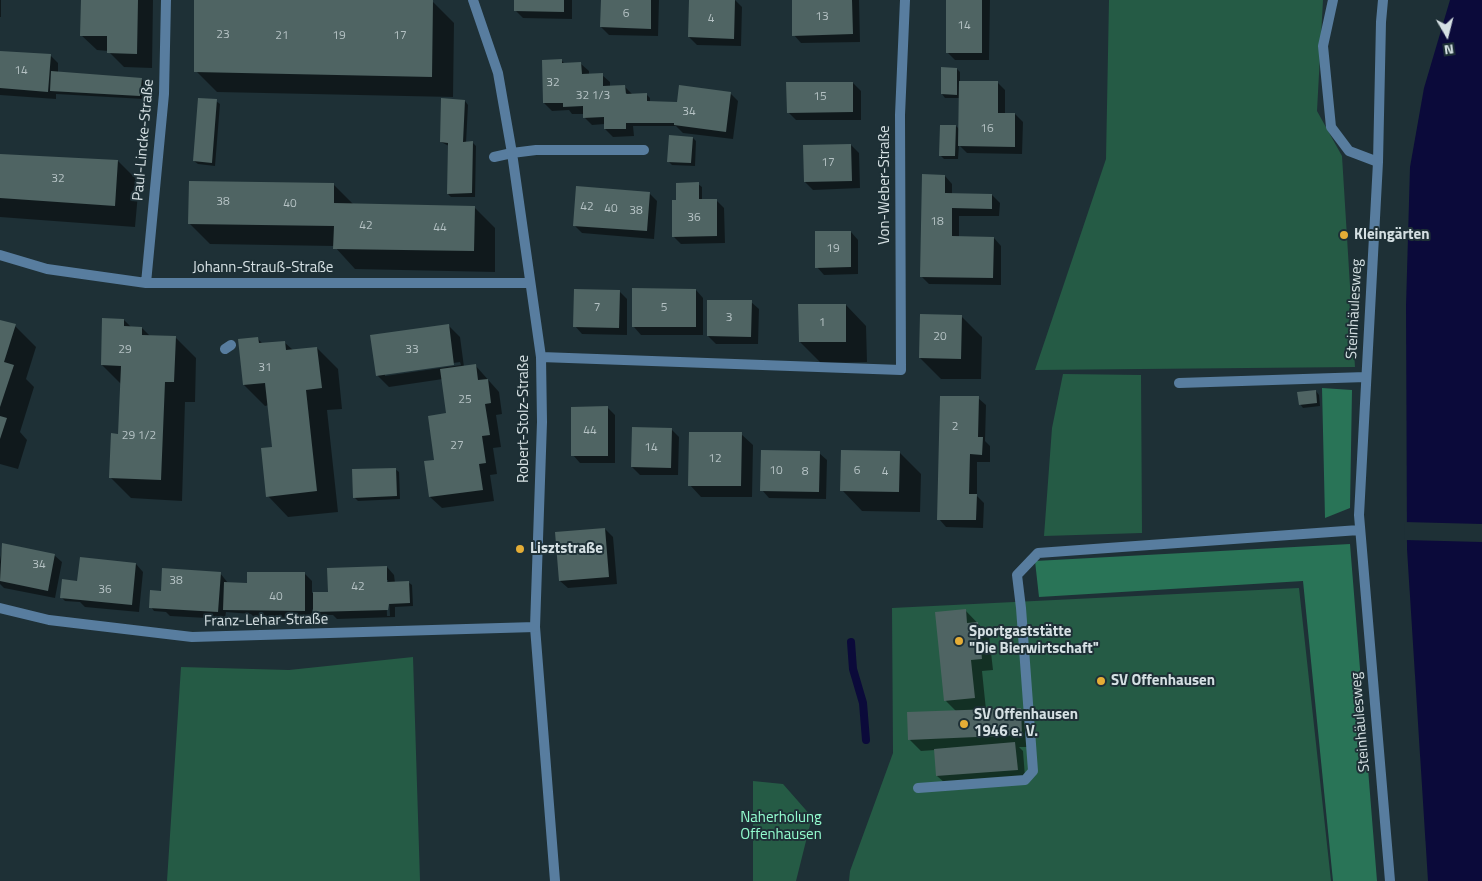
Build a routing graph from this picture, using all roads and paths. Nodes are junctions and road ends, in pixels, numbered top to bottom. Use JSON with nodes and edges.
{"nodes":[{"id":1,"x":166,"y":0,"type":"edge"},
{"id":2,"x":473,"y":0,"type":"edge"},
{"id":3,"x":905,"y":0,"type":"edge"},
{"id":4,"x":1333,"y":0,"type":"edge"},
{"id":5,"x":1383,"y":0,"type":"edge"},
{"id":6,"x":644,"y":150,"type":"dead end"},
{"id":7,"x":512,"y":154,"type":"junction"},
{"id":8,"x":494,"y":157,"type":"dead end"},
{"id":9,"x":1378,"y":162,"type":"junction"},
{"id":10,"x":0,"y":255,"type":"edge"},
{"id":11,"x":146,"y":283,"type":"junction"},
{"id":12,"x":529,"y":284,"type":"junction"},
{"id":13,"x":541,"y":357,"type":"junction"},
{"id":14,"x":1366,"y":377,"type":"junction"},
{"id":15,"x":1179,"y":383,"type":"dead end"},
{"id":16,"x":1359,"y":530,"type":"junction"},
{"id":17,"x":0,"y":608,"type":"edge"},
{"id":18,"x":535,"y":627,"type":"junction"},
{"id":19,"x":918,"y":788,"type":"dead end"},
{"id":20,"x":555,"y":881,"type":"edge"},
{"id":21,"x":1390,"y":881,"type":"edge"}],
"edges":[{"from":1,"to":11,"type":"street","name":"Paul-Lincke-Straße"},
{"from":2,"to":7,"type":"street","name":"Robert-Stolz-Straße"},
{"from":3,"to":13,"type":"street","name":"Von-Weber-Straße"},
{"from":4,"to":9,"type":"street"},
{"from":5,"to":9,"type":"street","name":"Steinhäulesweg"},
{"from":6,"to":7,"type":"street"},
{"from":7,"to":8,"type":"street"},
{"from":7,"to":12,"type":"street","name":"Robert-Stolz-Straße"},
{"from":9,"to":14,"type":"street","name":"Steinhäulesweg"},
{"from":10,"to":11,"type":"street","name":"Johann-Strauß-Straße"},
{"from":11,"to":12,"type":"street","name":"Johann-Strauß-Straße"},
{"from":12,"to":13,"type":"street","name":"Robert-Stolz-Straße"},
{"from":13,"to":18,"type":"street","name":"Robert-Stolz-Straße"},
{"from":14,"to":15,"type":"street"},
{"from":14,"to":16,"type":"street","name":"Steinhäulesweg"},
{"from":16,"to":19,"type":"street"},
{"from":16,"to":21,"type":"street","name":"Steinhäulesweg"},
{"from":17,"to":18,"type":"street","name":"Franz-Lehar-Straße"},
{"from":18,"to":20,"type":"street","name":"Robert-Stolz-Straße"}]}
